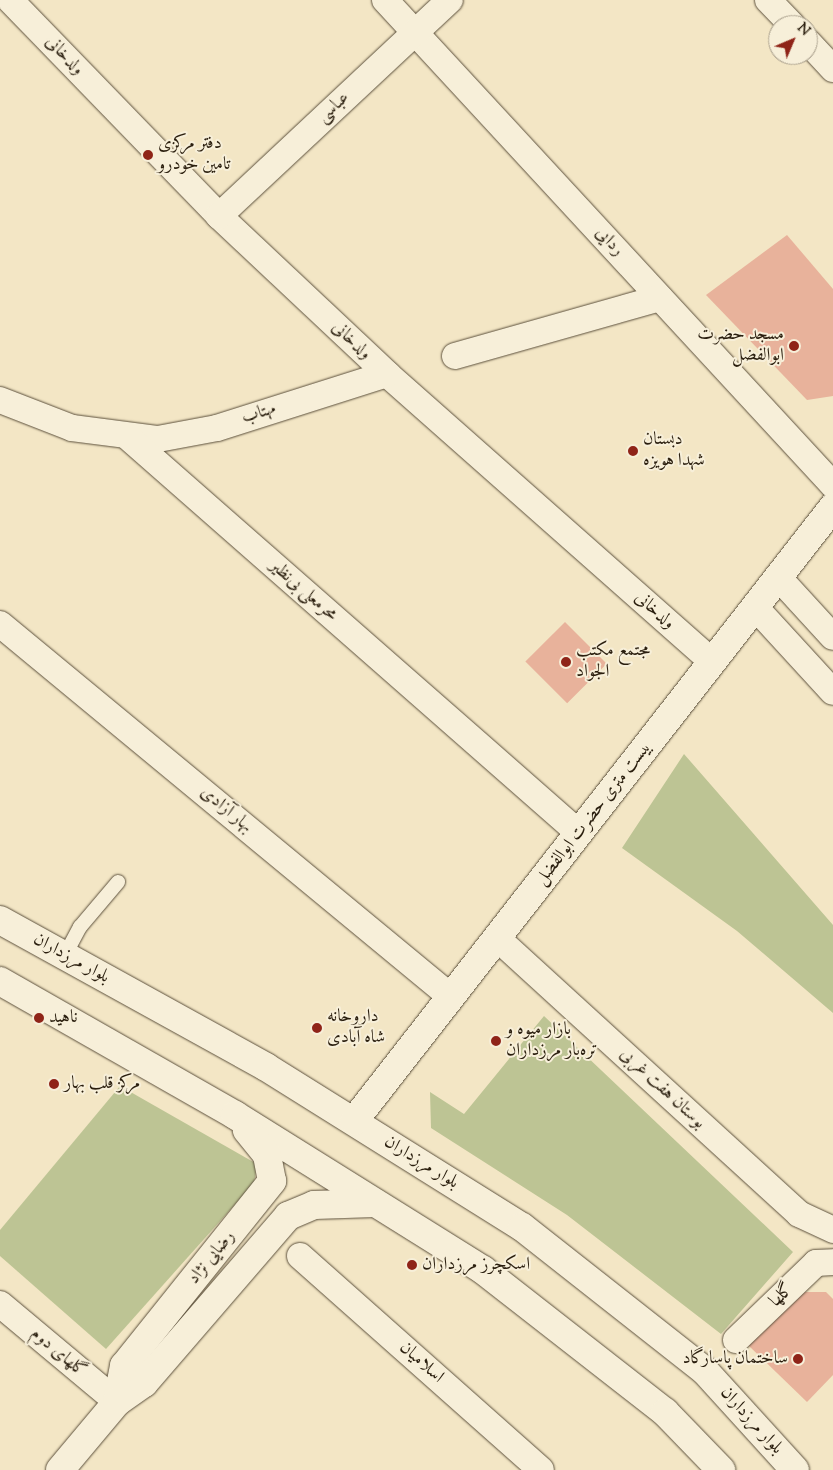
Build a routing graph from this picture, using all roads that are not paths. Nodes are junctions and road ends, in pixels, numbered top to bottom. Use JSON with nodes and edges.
{"nodes":[{"id":1,"x":5,"y":0,"type":"edge"},
{"id":2,"x":10,"y":0,"type":"edge"},
{"id":3,"x":385,"y":0,"type":"edge"},
{"id":4,"x":450,"y":0,"type":"edge"},
{"id":5,"x":768,"y":0,"type":"edge"},
{"id":6,"x":0,"y":8,"type":"edge"},
{"id":7,"x":782,"y":15,"type":"edge"},
{"id":8,"x":415,"y":33,"type":"junction"},
{"id":9,"x":818,"y":53,"type":"edge"},
{"id":10,"x":833,"y":69,"type":"edge"},
{"id":11,"x":219,"y":216,"type":"junction"},
{"id":12,"x":660,"y":298,"type":"junction"},
{"id":13,"x":455,"y":356,"type":"dead end"},
{"id":14,"x":387,"y":374,"type":"junction"},
{"id":15,"x":0,"y":400,"type":"edge"},
{"id":16,"x":129,"y":438,"type":"junction"},
{"id":17,"x":833,"y":485,"type":"edge"},
{"id":18,"x":833,"y":507,"type":"edge"},
{"id":19,"x":778,"y":577,"type":"junction"},
{"id":20,"x":755,"y":608,"type":"junction"},
{"id":21,"x":0,"y":624,"type":"edge"},
{"id":22,"x":833,"y":637,"type":"edge"},
{"id":23,"x":712,"y":662,"type":"junction"},
{"id":24,"x":833,"y":692,"type":"edge"},
{"id":25,"x":579,"y":833,"type":"junction"},
{"id":26,"x":118,"y":882,"type":"dead end"},
{"id":27,"x":0,"y":920,"type":"edge"},
{"id":28,"x":497,"y":938,"type":"junction"},
{"id":29,"x":65,"y":955,"type":"junction"},
{"id":30,"x":0,"y":981,"type":"edge"},
{"id":31,"x":451,"y":997,"type":"junction"},
{"id":32,"x":235,"y":1115,"type":"junction"},
{"id":33,"x":354,"y":1121,"type":"junction"},
{"id":34,"x":375,"y":1203,"type":"junction"},
{"id":35,"x":833,"y":1230,"type":"edge"},
{"id":36,"x":300,"y":1256,"type":"dead end"},
{"id":37,"x":833,"y":1262,"type":"edge"},
{"id":38,"x":0,"y":1304,"type":"edge"},
{"id":39,"x":736,"y":1340,"type":"dead end"},
{"id":40,"x":117,"y":1402,"type":"junction"},
{"id":41,"x":60,"y":1470,"type":"edge"},
{"id":42,"x":541,"y":1470,"type":"edge"},
{"id":43,"x":721,"y":1470,"type":"edge"},
{"id":44,"x":795,"y":1470,"type":"edge"}],
"edges":[{"from":1,"to":6,"type":"street"},
{"from":2,"to":11,"type":"street","name":"ولدخانی"},
{"from":3,"to":8,"type":"street","name":"ردایی"},
{"from":4,"to":8,"type":"street","name":"عباسی"},
{"from":5,"to":7,"type":"street"},
{"from":8,"to":11,"type":"street","name":"عباسی"},
{"from":8,"to":12,"type":"street","name":"ردایی"},
{"from":9,"to":10,"type":"street"},
{"from":11,"to":14,"type":"street","name":"ولدخانی"},
{"from":12,"to":13,"type":"street"},
{"from":12,"to":17,"type":"street","name":"ردایی"},
{"from":14,"to":16,"type":"street","name":"مهتاب"},
{"from":14,"to":23,"type":"street","name":"ولدخانی"},
{"from":15,"to":16,"type":"street"},
{"from":16,"to":25,"type":"street","name":"محرمعلی بی‌نظیر"},
{"from":18,"to":19,"type":"main road","name":"بیست متری حضرت ابوالفضل"},
{"from":19,"to":20,"type":"main road","name":"بیست متری حضرت ابوالفضل"},
{"from":19,"to":22,"type":"street"},
{"from":20,"to":23,"type":"main road","name":"بیست متری حضرت ابوالفضل"},
{"from":20,"to":24,"type":"street"},
{"from":21,"to":31,"type":"street","name":"بهار آزادی"},
{"from":23,"to":25,"type":"main road","name":"بیست متری حضرت ابوالفضل"},
{"from":25,"to":28,"type":"main road","name":"بیست متری حضرت ابوالفضل"},
{"from":26,"to":29,"type":"lane"},
{"from":27,"to":29,"type":"main road","name":"بلوار مرزداران"},
{"from":28,"to":31,"type":"main road","name":"بیست متری حضرت ابوالفضل"},
{"from":28,"to":35,"type":"street","name":"بوستان هفت غربی"},
{"from":29,"to":33,"type":"main road","name":"بلوار مرزداران"},
{"from":30,"to":32,"type":"main road"},
{"from":31,"to":33,"type":"main road","name":"بیست متری حضرت ابوالفضل"},
{"from":32,"to":34,"type":"main road"},
{"from":32,"to":40,"type":"main road","name":"رضایی نژاد"},
{"from":33,"to":44,"type":"main road","name":"بلوار مرزداران"},
{"from":34,"to":40,"type":"main road","name":"رضایی نژاد"},
{"from":34,"to":43,"type":"main road"},
{"from":36,"to":42,"type":"street","name":"اسلامیان"},
{"from":37,"to":39,"type":"street","name":"گلها"},
{"from":38,"to":40,"type":"street","name":"گلهای دوم"},
{"from":40,"to":41,"type":"main road","name":"رضایی نژاد"}]}
